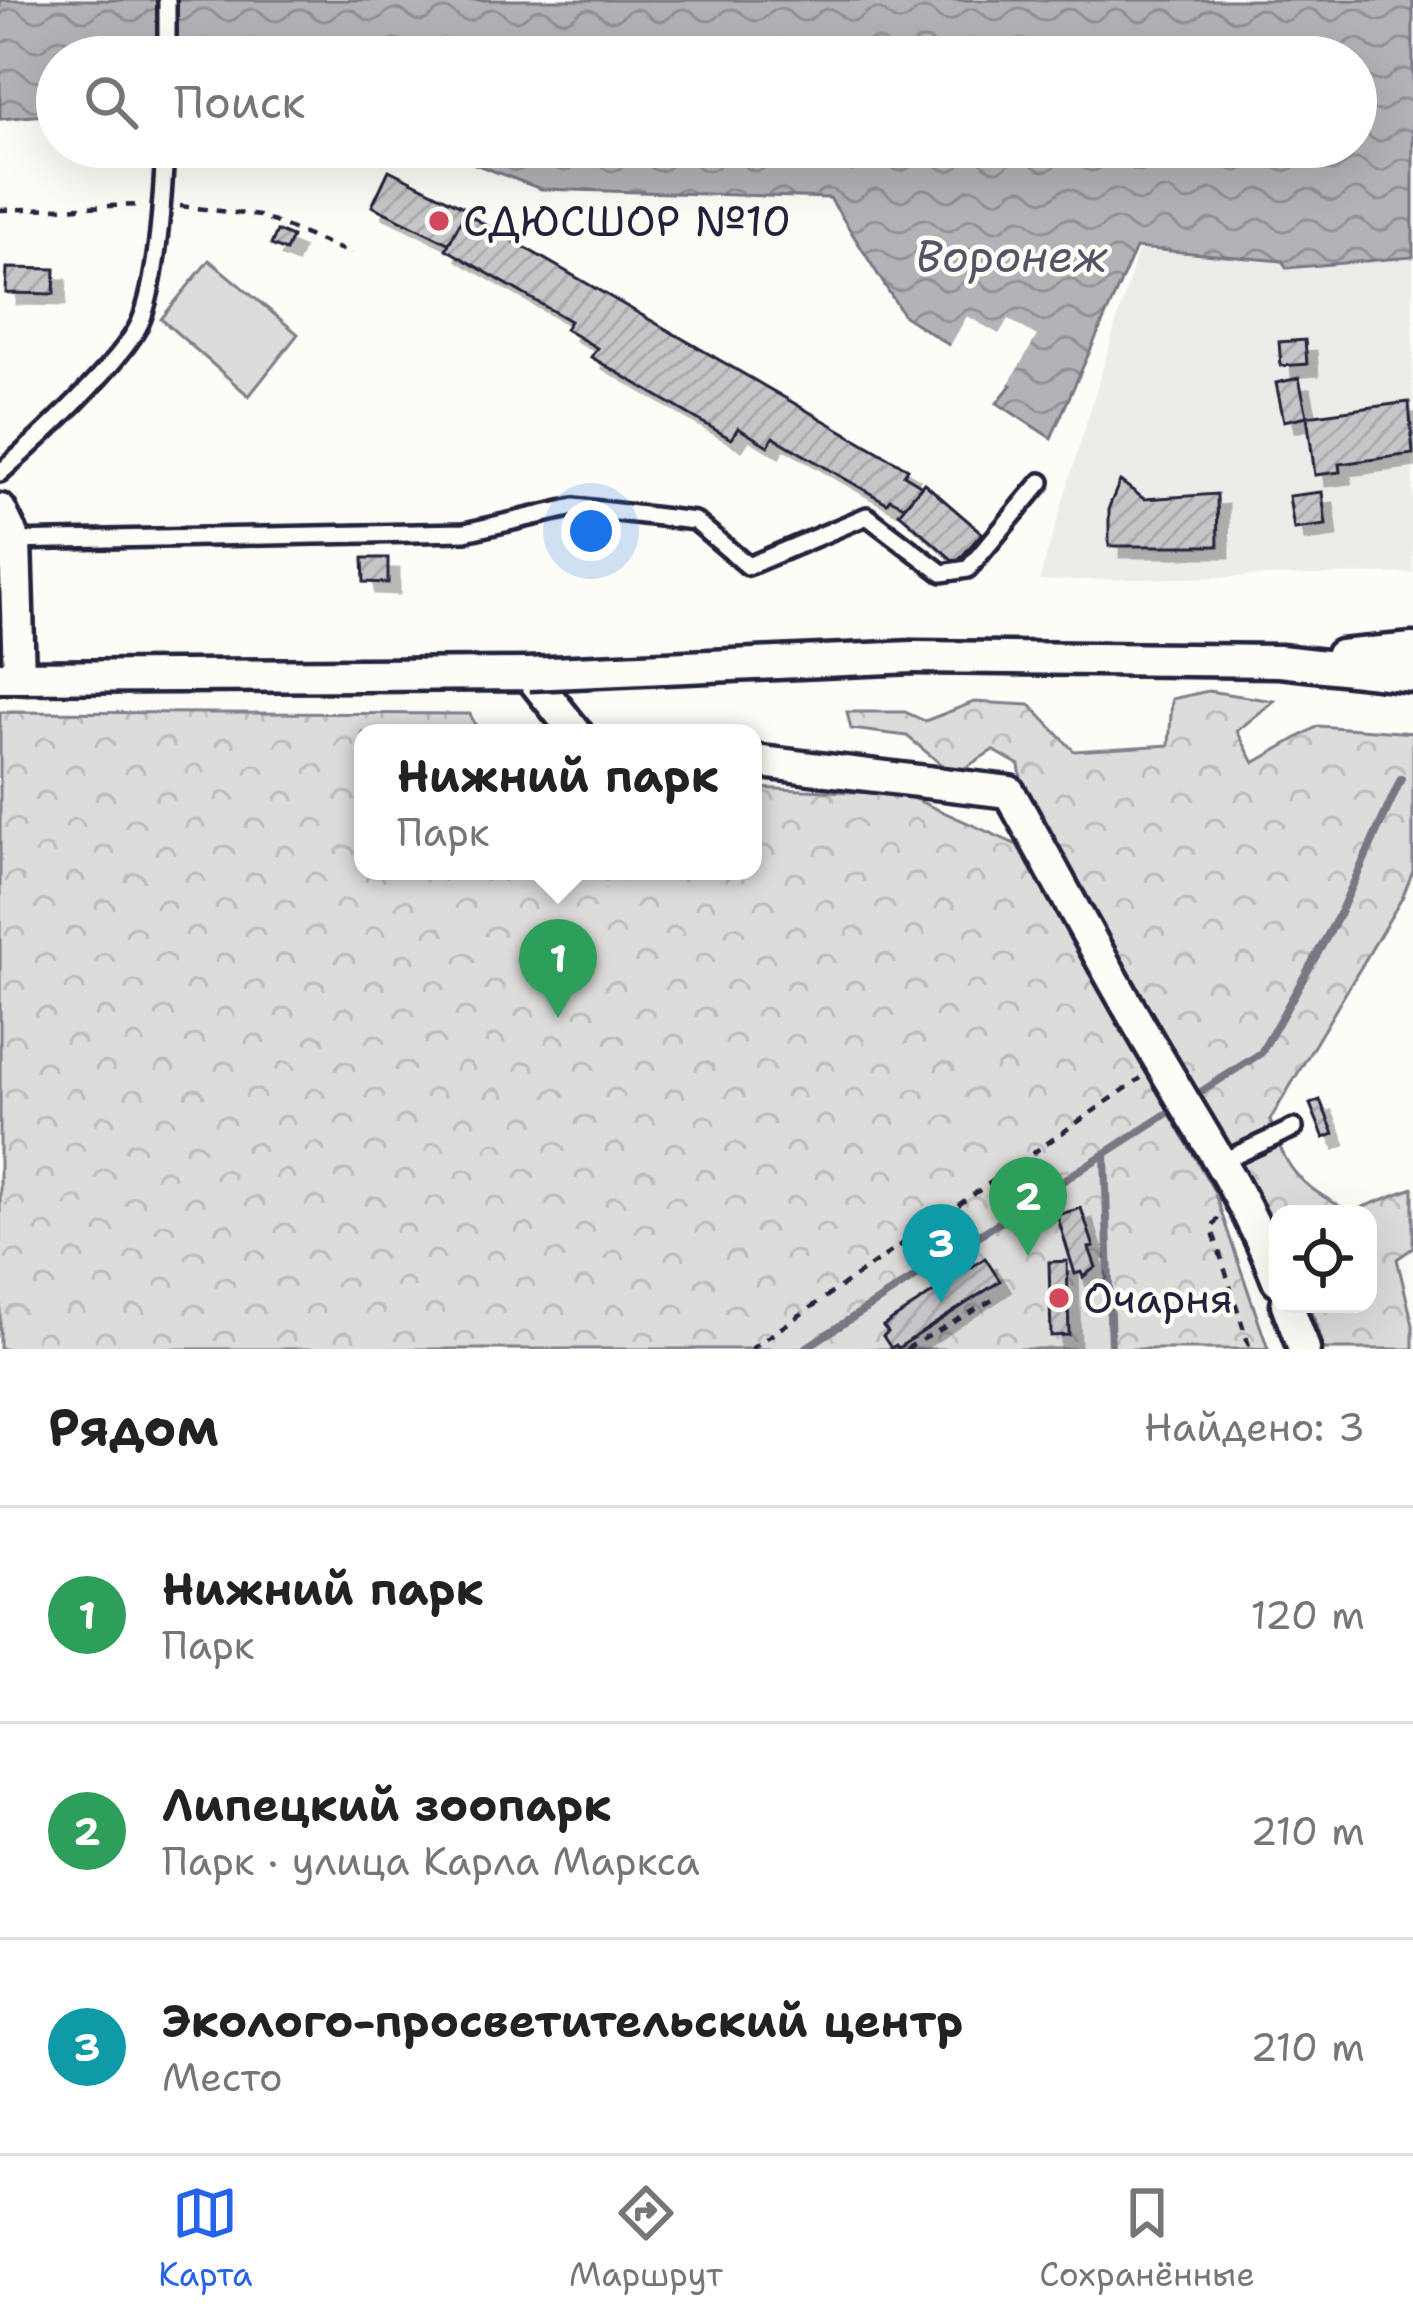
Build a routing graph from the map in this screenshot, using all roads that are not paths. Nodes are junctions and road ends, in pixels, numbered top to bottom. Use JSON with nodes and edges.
{"nodes":[{"id":1,"x":167,"y":0,"type":"edge"},
{"id":2,"x":167,"y":36,"type":"edge"},
{"id":3,"x":164,"y":168,"type":"edge"},
{"id":4,"x":0,"y":473,"type":"edge"},
{"id":5,"x":1041,"y":482,"type":"dead end"},
{"id":6,"x":0,"y":510,"type":"edge"},
{"id":7,"x":8,"y":541,"type":"edge"},
{"id":8,"x":1413,"y":649,"type":"edge"},
{"id":9,"x":1280,"y":662,"type":"junction"},
{"id":10,"x":529,"y":674,"type":"junction"},
{"id":11,"x":1413,"y":676,"type":"edge"},
{"id":12,"x":10,"y":677,"type":"edge"},
{"id":13,"x":569,"y":724,"type":"edge"},
{"id":14,"x":762,"y":762,"type":"edge"},
{"id":15,"x":1294,"y":1128,"type":"dead end"},
{"id":16,"x":1228,"y":1174,"type":"junction"},
{"id":17,"x":1269,"y":1261,"type":"edge"},
{"id":18,"x":1290,"y":1313,"type":"edge"},
{"id":19,"x":1304,"y":1349,"type":"edge"}],
"edges":[{"from":1,"to":2,"type":"lane"},
{"from":3,"to":4,"type":"lane"},
{"from":5,"to":7,"type":"lane"},
{"from":6,"to":7,"type":"street"},
{"from":7,"to":12,"type":"street"},
{"from":8,"to":9,"type":"street"},
{"from":9,"to":10,"type":"street","bridge":true},
{"from":9,"to":11,"type":"street"},
{"from":10,"to":12,"type":"street"},
{"from":10,"to":13,"type":"street"},
{"from":14,"to":16,"type":"street"},
{"from":15,"to":16,"type":"lane"},
{"from":16,"to":17,"type":"street"},
{"from":18,"to":19,"type":"street"}]}
